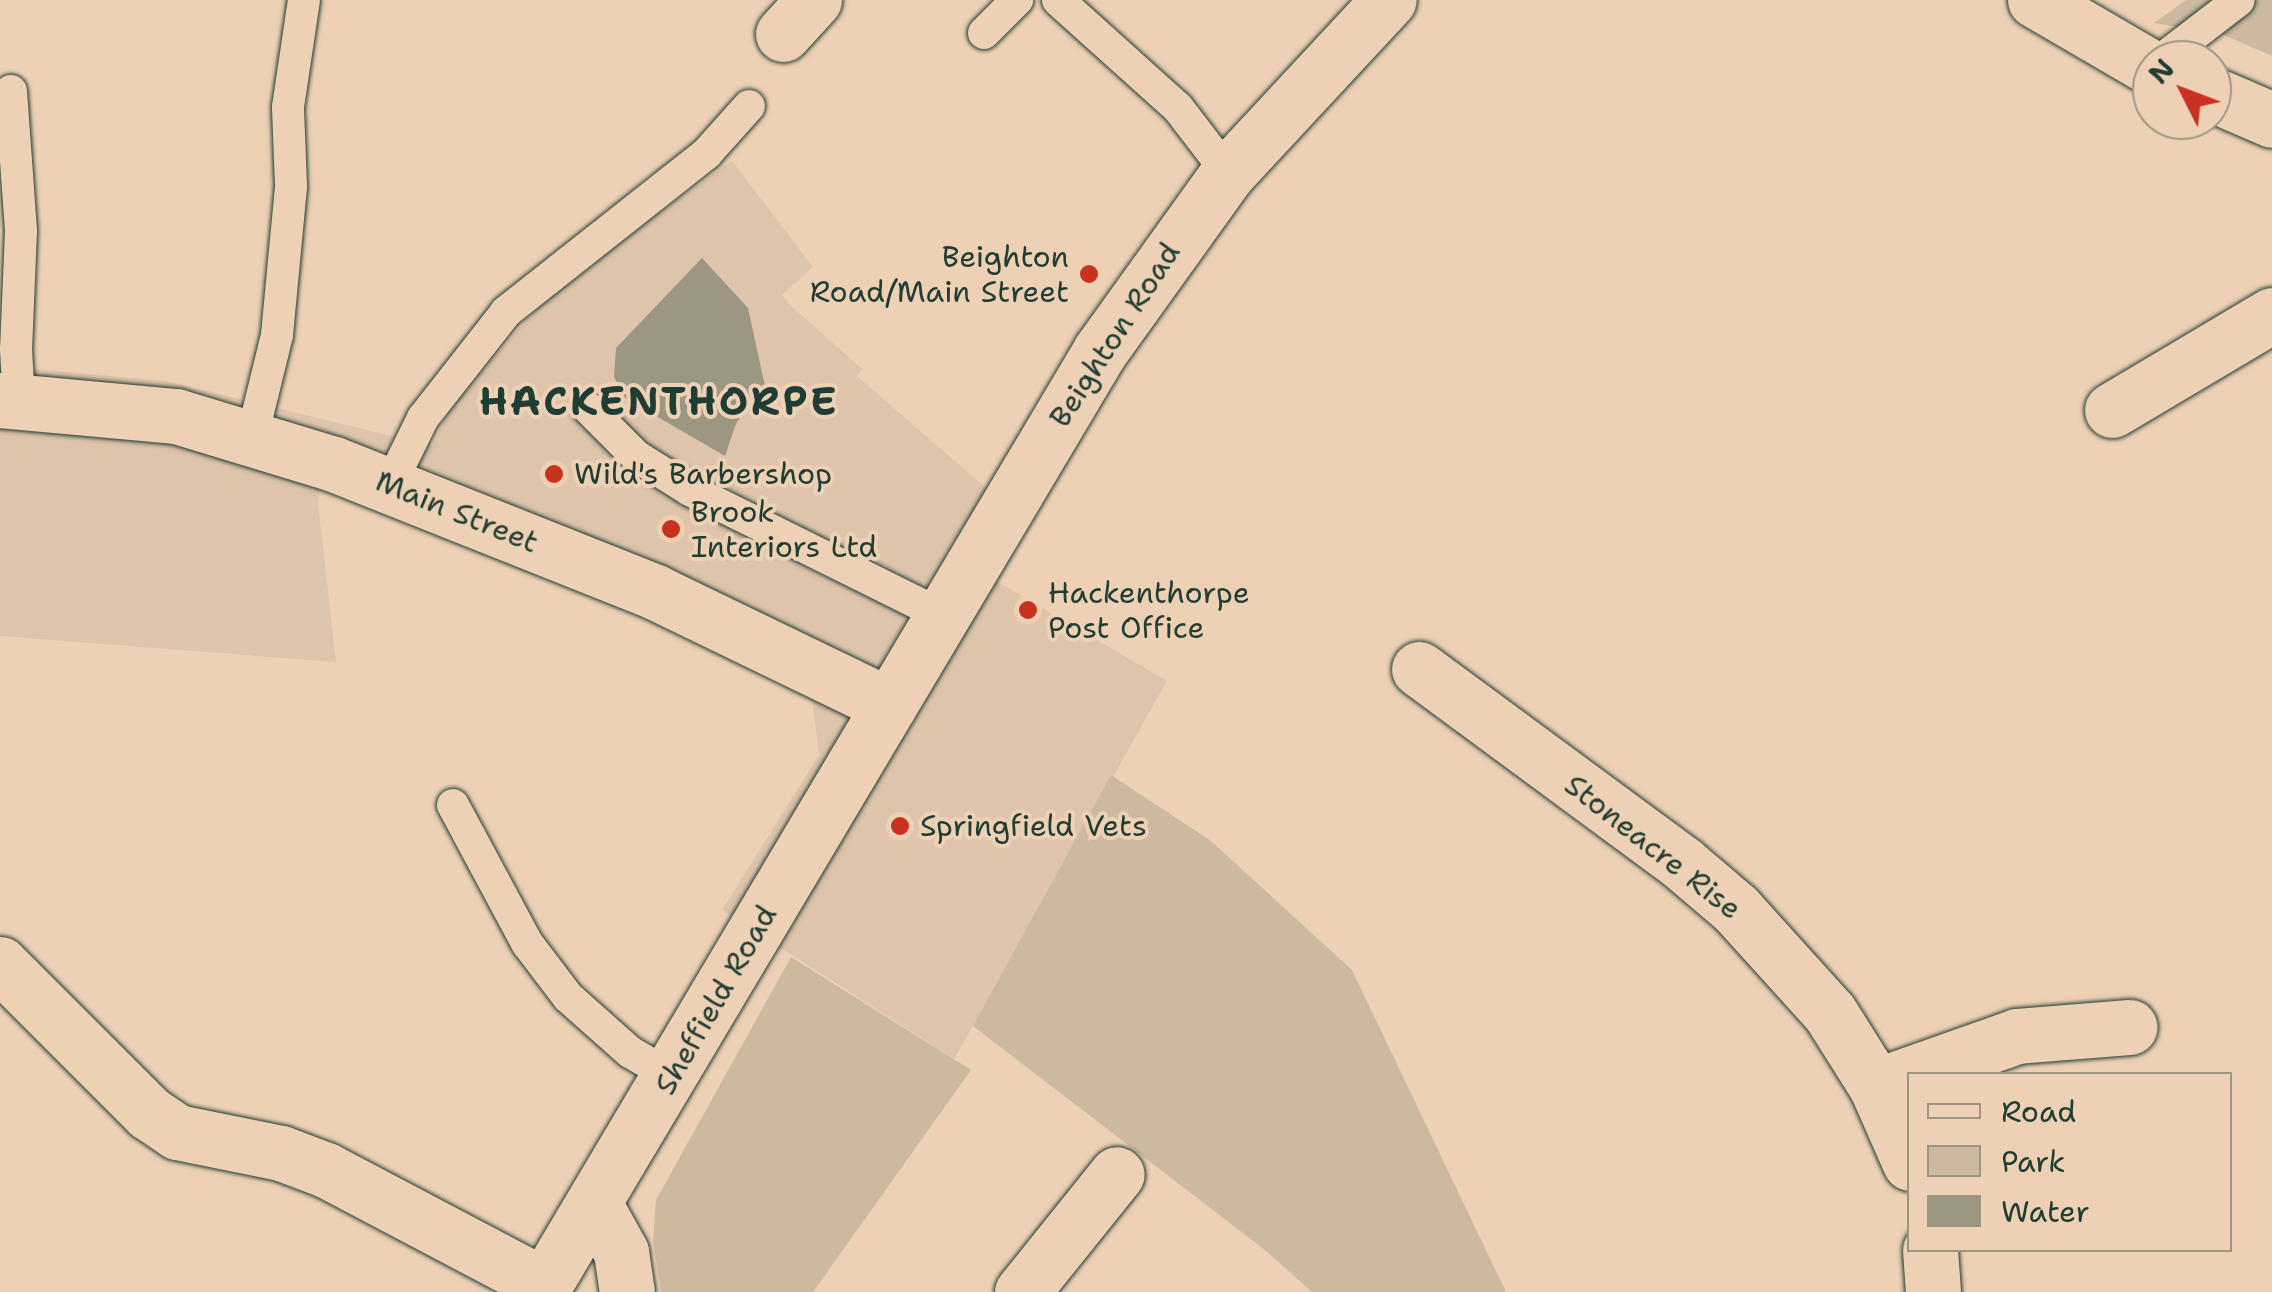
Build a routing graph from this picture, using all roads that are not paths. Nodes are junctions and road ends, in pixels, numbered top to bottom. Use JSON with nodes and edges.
{"nodes":[{"id":1,"x":304,"y":0,"type":"edge"},
{"id":2,"x":1017,"y":0,"type":"edge"},
{"id":3,"x":1058,"y":0,"type":"edge"},
{"id":4,"x":1390,"y":0,"type":"edge"},
{"id":5,"x":2034,"y":0,"type":"edge"},
{"id":6,"x":2238,"y":0,"type":"edge"},
{"id":7,"x":984,"y":32,"type":"dead end"},
{"id":8,"x":2182,"y":40,"type":"edge"},
{"id":9,"x":2132,"y":56,"type":"edge"},
{"id":10,"x":10,"y":91,"type":"dead end"},
{"id":11,"x":2232,"y":103,"type":"edge"},
{"id":12,"x":750,"y":106,"type":"dead end"},
{"id":13,"x":2272,"y":120,"type":"edge"},
{"id":14,"x":1228,"y":173,"type":"junction"},
{"id":15,"x":2272,"y":315,"type":"edge"},
{"id":16,"x":10,"y":401,"type":"edge"},
{"id":17,"x":588,"y":408,"type":"dead end"},
{"id":18,"x":2112,"y":410,"type":"dead end"},
{"id":19,"x":252,"y":437,"type":"junction"},
{"id":20,"x":390,"y":485,"type":"junction"},
{"id":21,"x":942,"y":615,"type":"junction"},
{"id":22,"x":1418,"y":669,"type":"dead end"},
{"id":23,"x":888,"y":705,"type":"junction"},
{"id":24,"x":453,"y":805,"type":"dead end"},
{"id":25,"x":0,"y":964,"type":"edge"},
{"id":26,"x":2130,"y":1028,"type":"dead end"},
{"id":27,"x":1915,"y":1072,"type":"edge"},
{"id":28,"x":1907,"y":1075,"type":"edge"},
{"id":29,"x":671,"y":1076,"type":"junction"},
{"id":30,"x":1876,"y":1086,"type":"junction"},
{"id":31,"x":1907,"y":1157,"type":"edge"},
{"id":32,"x":1117,"y":1174,"type":"dead end"},
{"id":33,"x":595,"y":1205,"type":"junction"},
{"id":34,"x":1930,"y":1252,"type":"edge"},
{"id":35,"x":542,"y":1289,"type":"edge"},
{"id":36,"x":627,"y":1292,"type":"edge"},
{"id":37,"x":1022,"y":1292,"type":"edge"},
{"id":38,"x":1933,"y":1292,"type":"edge"}],
"edges":[{"from":1,"to":19,"type":"lane"},
{"from":2,"to":7,"type":"lane"},
{"from":3,"to":14,"type":"lane"},
{"from":4,"to":14,"type":"street","name":"Beighton Road"},
{"from":5,"to":9,"type":"street"},
{"from":6,"to":8,"type":"lane"},
{"from":10,"to":16,"type":"lane"},
{"from":11,"to":13,"type":"street"},
{"from":12,"to":20,"type":"lane"},
{"from":14,"to":21,"type":"street","name":"Beighton Road"},
{"from":15,"to":18,"type":"street"},
{"from":16,"to":19,"type":"street","name":"Main Street"},
{"from":17,"to":21,"type":"lane"},
{"from":19,"to":20,"type":"street","name":"Main Street"},
{"from":20,"to":23,"type":"street","name":"Main Street"},
{"from":21,"to":23,"type":"street","name":"Beighton Road"},
{"from":22,"to":30,"type":"street","name":"Stoneacre Rise"},
{"from":23,"to":29,"type":"street","name":"Sheffield Road"},
{"from":24,"to":29,"type":"lane"},
{"from":25,"to":35,"type":"street"},
{"from":26,"to":27,"type":"street"},
{"from":28,"to":30,"type":"street"},
{"from":29,"to":33,"type":"street","name":"Sheffield Road"},
{"from":30,"to":31,"type":"street","name":"Stoneacre Rise"},
{"from":32,"to":37,"type":"street"},
{"from":33,"to":35,"type":"street","name":"Sheffield Road"},
{"from":33,"to":36,"type":"street"},
{"from":34,"to":38,"type":"street"}]}
